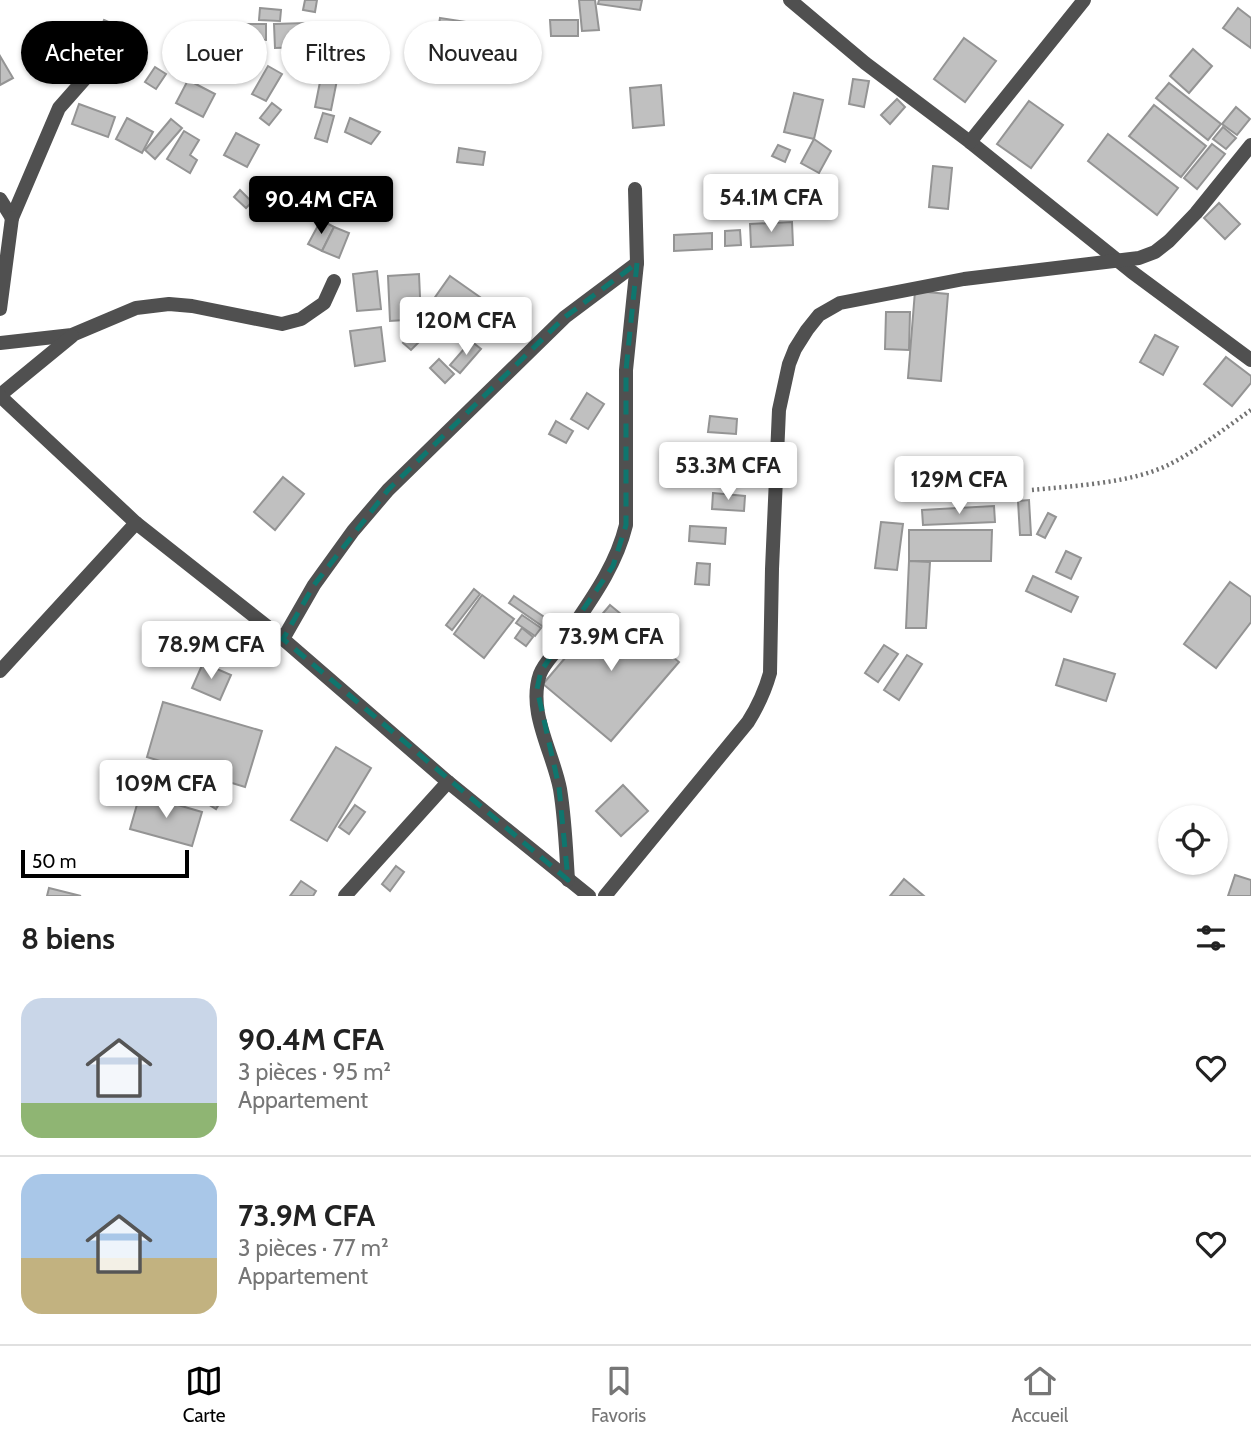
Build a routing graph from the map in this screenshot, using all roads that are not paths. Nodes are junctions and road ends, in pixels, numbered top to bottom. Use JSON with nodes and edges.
{"nodes":[{"id":1,"x":790,"y":0,"type":"edge"},
{"id":2,"x":1080,"y":1,"type":"edge"},
{"id":3,"x":80,"y":84,"type":"edge"},
{"id":4,"x":970,"y":142,"type":"junction"},
{"id":5,"x":1251,"y":145,"type":"edge"},
{"id":6,"x":635,"y":189,"type":"dead end"},
{"id":7,"x":0,"y":199,"type":"edge"},
{"id":8,"x":12,"y":218,"type":"junction"},
{"id":9,"x":1118,"y":261,"type":"junction"},
{"id":10,"x":636,"y":263,"type":"junction"},
{"id":11,"x":334,"y":281,"type":"dead end"},
{"id":12,"x":0,"y":309,"type":"edge"},
{"id":13,"x":72,"y":335,"type":"junction"},
{"id":14,"x":0,"y":343,"type":"edge"},
{"id":15,"x":1251,"y":360,"type":"edge"},
{"id":16,"x":0,"y":396,"type":"edge"},
{"id":17,"x":136,"y":523,"type":"junction"},
{"id":18,"x":284,"y":639,"type":"junction"},
{"id":19,"x":0,"y":671,"type":"edge"},
{"id":20,"x":448,"y":782,"type":"junction"},
{"id":21,"x":568,"y":880,"type":"junction"},
{"id":22,"x":345,"y":896,"type":"edge"},
{"id":23,"x":589,"y":896,"type":"edge"},
{"id":24,"x":606,"y":896,"type":"edge"}],
"edges":[{"from":1,"to":4,"type":"street"},
{"from":2,"to":4,"type":"street"},
{"from":3,"to":8,"type":"street"},
{"from":4,"to":9,"type":"street"},
{"from":5,"to":9,"type":"street"},
{"from":6,"to":10,"type":"street"},
{"from":7,"to":8,"type":"street"},
{"from":8,"to":12,"type":"street"},
{"from":9,"to":15,"type":"street"},
{"from":9,"to":24,"type":"street"},
{"from":10,"to":18,"type":"street"},
{"from":10,"to":21,"type":"street"},
{"from":11,"to":13,"type":"street"},
{"from":13,"to":14,"type":"street"},
{"from":13,"to":16,"type":"street"},
{"from":16,"to":17,"type":"street"},
{"from":17,"to":18,"type":"street"},
{"from":17,"to":19,"type":"street"},
{"from":18,"to":20,"type":"street"},
{"from":20,"to":21,"type":"street"},
{"from":20,"to":22,"type":"street"},
{"from":21,"to":23,"type":"street"}]}
